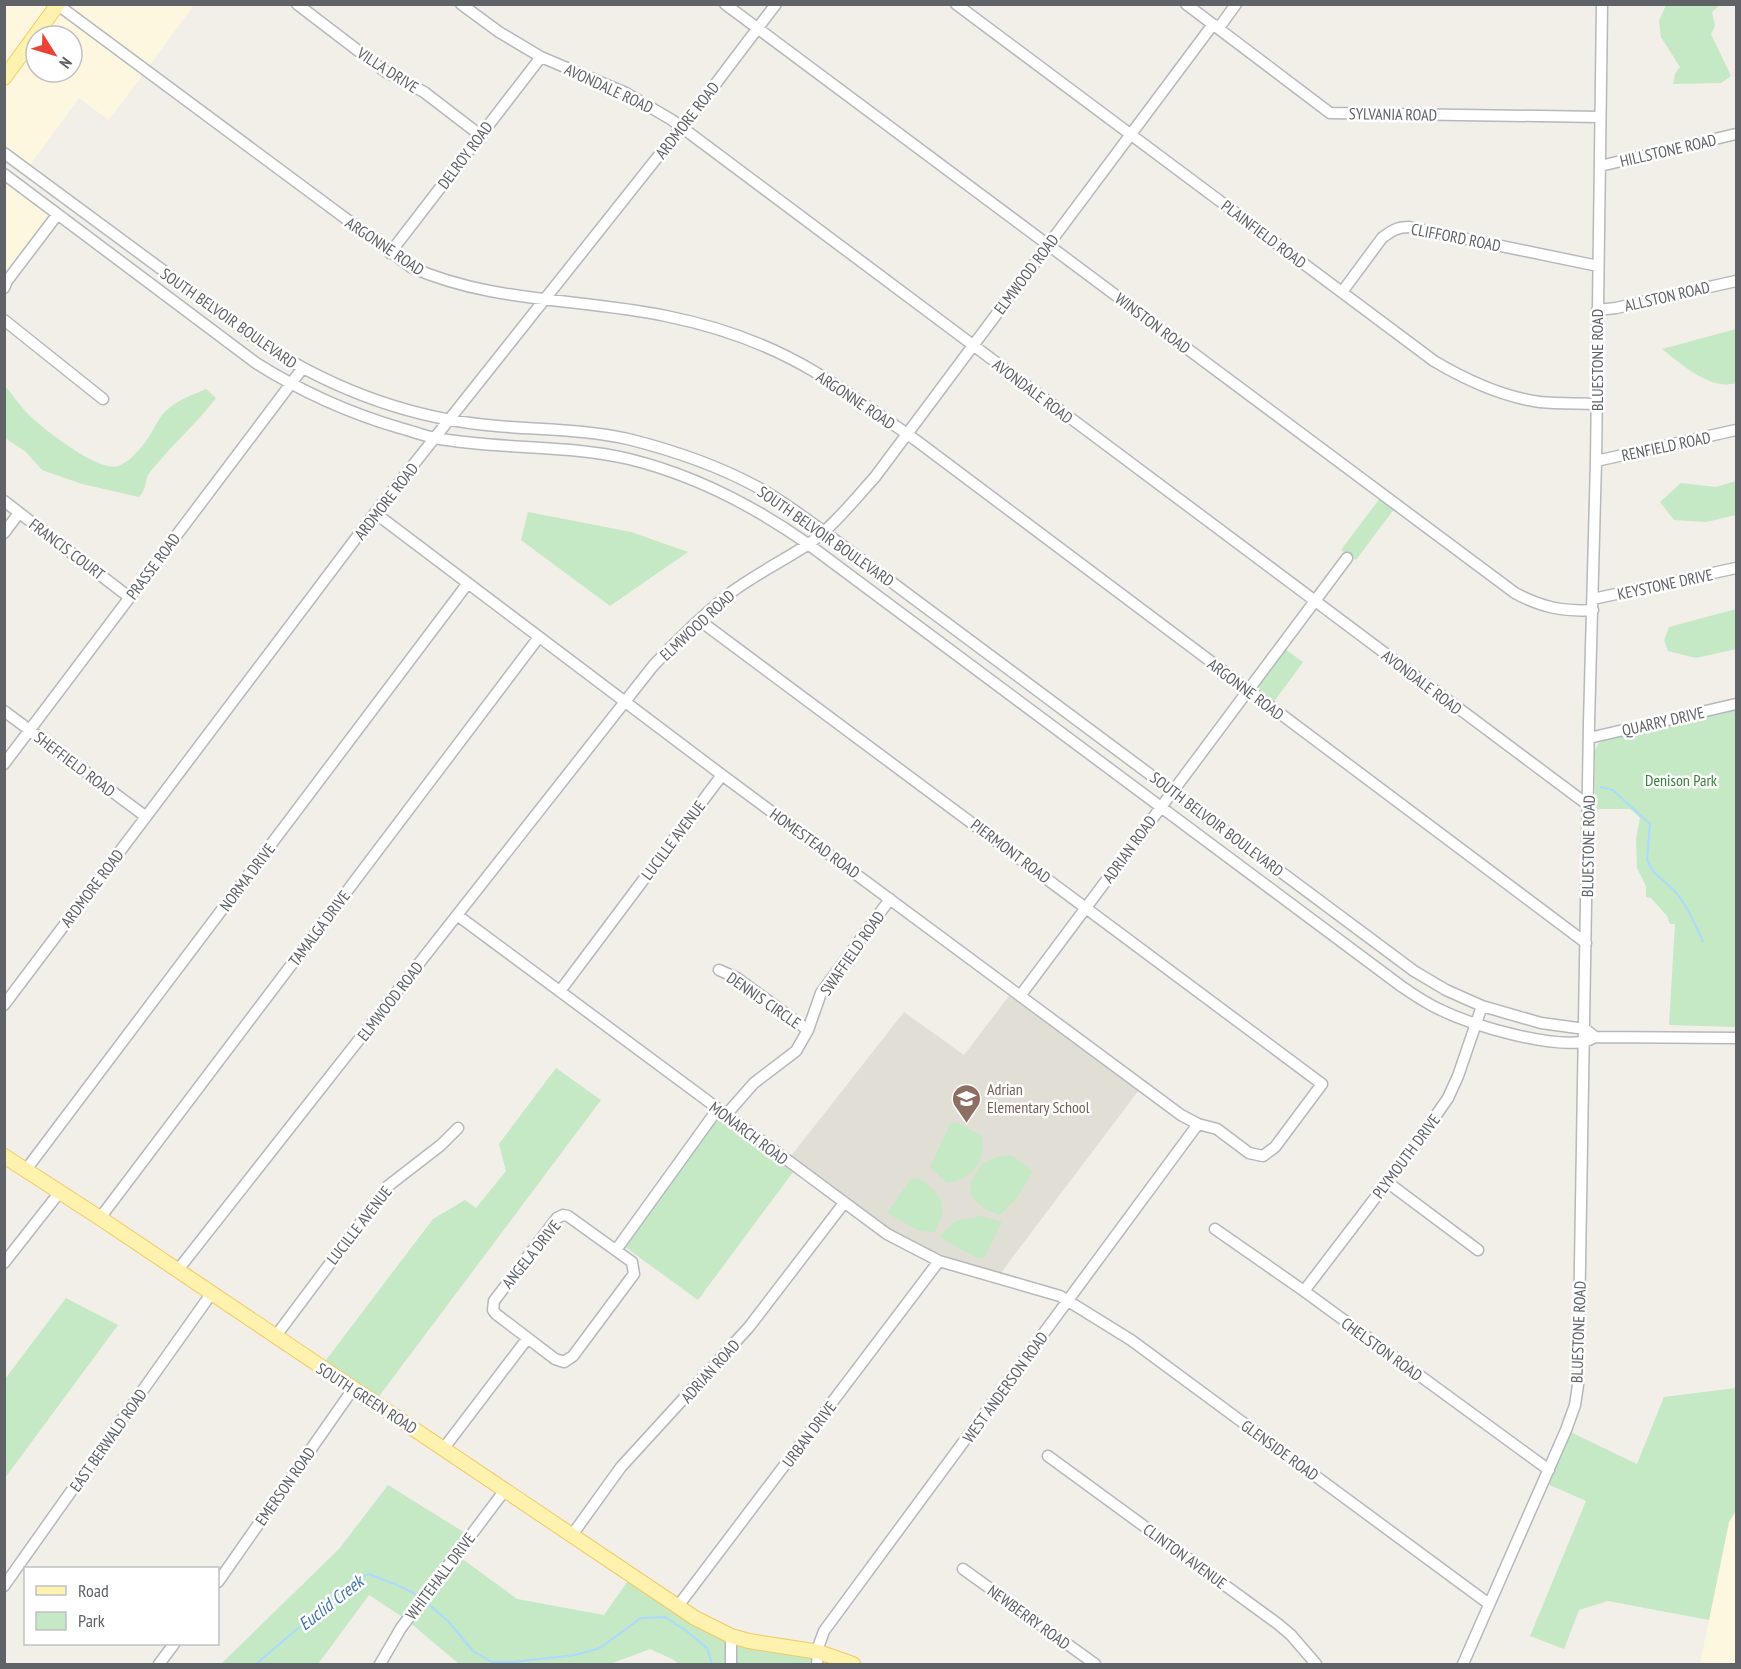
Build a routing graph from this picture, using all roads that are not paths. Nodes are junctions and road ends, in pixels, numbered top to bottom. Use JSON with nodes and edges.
{"nodes":[{"id":1,"x":297,"y":4,"type":"edge"},
{"id":2,"x":462,"y":4,"type":"edge"},
{"id":3,"x":725,"y":4,"type":"edge"},
{"id":4,"x":776,"y":4,"type":"edge"},
{"id":5,"x":956,"y":4,"type":"edge"},
{"id":6,"x":1186,"y":4,"type":"edge"},
{"id":7,"x":1236,"y":4,"type":"edge"},
{"id":8,"x":1602,"y":4,"type":"edge"},
{"id":9,"x":58,"y":5,"type":"edge"},
{"id":10,"x":1215,"y":26,"type":"junction"},
{"id":11,"x":758,"y":29,"type":"junction"},
{"id":12,"x":541,"y":57,"type":"junction"},
{"id":13,"x":4,"y":78,"type":"edge"},
{"id":14,"x":1600,"y":117,"type":"junction"},
{"id":15,"x":681,"y":128,"type":"junction"},
{"id":16,"x":1130,"y":134,"type":"junction"},
{"id":17,"x":1737,"y":134,"type":"edge"},
{"id":18,"x":480,"y":135,"type":"junction"},
{"id":19,"x":4,"y":153,"type":"edge"},
{"id":20,"x":1600,"y":166,"type":"junction"},
{"id":21,"x":4,"y":174,"type":"edge"},
{"id":22,"x":57,"y":215,"type":"junction"},
{"id":23,"x":1049,"y":245,"type":"junction"},
{"id":24,"x":390,"y":253,"type":"junction"},
{"id":25,"x":1598,"y":266,"type":"junction"},
{"id":26,"x":1737,"y":281,"type":"edge"},
{"id":27,"x":4,"y":288,"type":"edge"},
{"id":28,"x":1342,"y":292,"type":"junction"},
{"id":29,"x":546,"y":299,"type":"junction"},
{"id":30,"x":1597,"y":310,"type":"junction"},
{"id":31,"x":4,"y":320,"type":"edge"},
{"id":32,"x":973,"y":345,"type":"junction"},
{"id":33,"x":302,"y":369,"type":"junction"},
{"id":34,"x":291,"y":385,"type":"junction"},
{"id":35,"x":103,"y":399,"type":"dead end"},
{"id":36,"x":1597,"y":404,"type":"junction"},
{"id":37,"x":450,"y":420,"type":"junction"},
{"id":38,"x":1737,"y":430,"type":"edge"},
{"id":39,"x":908,"y":435,"type":"junction"},
{"id":40,"x":434,"y":438,"type":"junction"},
{"id":41,"x":1596,"y":461,"type":"junction"},
{"id":42,"x":4,"y":501,"type":"edge"},
{"id":43,"x":19,"y":513,"type":"junction"},
{"id":44,"x":375,"y":513,"type":"junction"},
{"id":45,"x":823,"y":531,"type":"junction"},
{"id":46,"x":4,"y":533,"type":"edge"},
{"id":47,"x":808,"y":544,"type":"junction"},
{"id":48,"x":1347,"y":558,"type":"dead end"},
{"id":49,"x":1737,"y":568,"type":"edge"},
{"id":50,"x":468,"y":583,"type":"junction"},
{"id":51,"x":129,"y":597,"type":"junction"},
{"id":52,"x":1313,"y":601,"type":"junction"},
{"id":53,"x":1593,"y":604,"type":"junction"},
{"id":54,"x":699,"y":620,"type":"junction"},
{"id":55,"x":538,"y":637,"type":"junction"},
{"id":56,"x":1248,"y":690,"type":"junction"},
{"id":57,"x":627,"y":702,"type":"junction"},
{"id":58,"x":1737,"y":704,"type":"edge"},
{"id":59,"x":4,"y":711,"type":"edge"},
{"id":60,"x":30,"y":730,"type":"junction"},
{"id":61,"x":1589,"y":738,"type":"junction"},
{"id":62,"x":4,"y":764,"type":"edge"},
{"id":63,"x":722,"y":775,"type":"junction"},
{"id":64,"x":1172,"y":790,"type":"junction"},
{"id":65,"x":1160,"y":806,"type":"junction"},
{"id":66,"x":1588,"y":806,"type":"junction"},
{"id":67,"x":145,"y":816,"type":"junction"},
{"id":68,"x":890,"y":899,"type":"junction"},
{"id":69,"x":1087,"y":907,"type":"junction"},
{"id":70,"x":457,"y":915,"type":"junction"},
{"id":71,"x":1586,"y":943,"type":"junction"},
{"id":72,"x":719,"y":970,"type":"dead end"},
{"id":73,"x":560,"y":991,"type":"junction"},
{"id":74,"x":1020,"y":996,"type":"junction"},
{"id":75,"x":4,"y":1005,"type":"edge"},
{"id":76,"x":1482,"y":1006,"type":"junction"},
{"id":77,"x":1476,"y":1024,"type":"junction"},
{"id":78,"x":1585,"y":1029,"type":"junction"},
{"id":79,"x":808,"y":1030,"type":"junction"},
{"id":80,"x":1595,"y":1037,"type":"junction"},
{"id":81,"x":1737,"y":1038,"type":"edge"},
{"id":82,"x":1584,"y":1042,"type":"junction"},
{"id":83,"x":721,"y":1113,"type":"junction"},
{"id":84,"x":1198,"y":1124,"type":"junction"},
{"id":85,"x":458,"y":1128,"type":"dead end"},
{"id":86,"x":4,"y":1156,"type":"edge"},
{"id":87,"x":1263,"y":1156,"type":"joint"},
{"id":88,"x":26,"y":1171,"type":"junction"},
{"id":89,"x":1387,"y":1182,"type":"junction"},
{"id":90,"x":58,"y":1193,"type":"junction"},
{"id":91,"x":844,"y":1203,"type":"junction"},
{"id":92,"x":100,"y":1218,"type":"junction"},
{"id":93,"x":1215,"y":1229,"type":"dead end"},
{"id":94,"x":616,"y":1250,"type":"junction"},
{"id":95,"x":1478,"y":1251,"type":"dead end"},
{"id":96,"x":939,"y":1261,"type":"junction"},
{"id":97,"x":4,"y":1263,"type":"edge"},
{"id":98,"x":177,"y":1271,"type":"junction"},
{"id":99,"x":1304,"y":1291,"type":"junction"},
{"id":100,"x":211,"y":1294,"type":"junction"},
{"id":101,"x":1069,"y":1300,"type":"junction"},
{"id":102,"x":275,"y":1337,"type":"junction"},
{"id":103,"x":527,"y":1338,"type":"junction"},
{"id":104,"x":353,"y":1389,"type":"junction"},
{"id":105,"x":444,"y":1448,"type":"junction"},
{"id":106,"x":1048,"y":1456,"type":"dead end"},
{"id":107,"x":1548,"y":1470,"type":"junction"},
{"id":108,"x":506,"y":1490,"type":"junction"},
{"id":109,"x":572,"y":1535,"type":"junction"},
{"id":110,"x":963,"y":1569,"type":"dead end"},
{"id":111,"x":219,"y":1581,"type":"edge"},
{"id":112,"x":4,"y":1586,"type":"edge"},
{"id":113,"x":1489,"y":1604,"type":"junction"},
{"id":114,"x":678,"y":1606,"type":"junction"},
{"id":115,"x":731,"y":1636,"type":"junction"},
{"id":116,"x":173,"y":1645,"type":"edge"},
{"id":117,"x":818,"y":1658,"type":"edge"},
{"id":118,"x":159,"y":1665,"type":"edge"},
{"id":119,"x":380,"y":1665,"type":"edge"},
{"id":120,"x":731,"y":1665,"type":"edge"},
{"id":121,"x":853,"y":1665,"type":"edge"},
{"id":122,"x":1095,"y":1665,"type":"edge"},
{"id":123,"x":1316,"y":1665,"type":"edge"},
{"id":124,"x":1463,"y":1665,"type":"edge"}],
"edges":[{"from":1,"to":18,"type":"street","name":"VILLA DRIVE"},
{"from":2,"to":12,"type":"street","name":"AVONDALE ROAD"},
{"from":3,"to":11,"type":"street","name":"WINSTON ROAD"},
{"from":4,"to":11,"type":"street","name":"ARDMORE ROAD"},
{"from":5,"to":16,"type":"street","name":"PLAINFIELD ROAD"},
{"from":6,"to":10,"type":"street","name":"SYLVANIA ROAD"},
{"from":7,"to":10,"type":"street","name":"ELMWOOD ROAD"},
{"from":8,"to":14,"type":"street","name":"BLUESTONE ROAD"},
{"from":9,"to":13,"type":"main road"},
{"from":9,"to":24,"type":"street","name":"ARGONNE ROAD"},
{"from":10,"to":14,"type":"street","name":"SYLVANIA ROAD"},
{"from":10,"to":16,"type":"street","name":"ELMWOOD ROAD"},
{"from":11,"to":15,"type":"street","name":"ARDMORE ROAD"},
{"from":11,"to":23,"type":"street","name":"WINSTON ROAD"},
{"from":12,"to":15,"type":"street","name":"AVONDALE ROAD"},
{"from":12,"to":18,"type":"street","name":"DELROY ROAD"},
{"from":14,"to":20,"type":"street","name":"BLUESTONE ROAD"},
{"from":15,"to":29,"type":"street","name":"ARDMORE ROAD"},
{"from":15,"to":32,"type":"street","name":"AVONDALE ROAD"},
{"from":16,"to":23,"type":"street","name":"ELMWOOD ROAD"},
{"from":16,"to":28,"type":"street","name":"PLAINFIELD ROAD"},
{"from":17,"to":20,"type":"street","name":"HILLSTONE ROAD"},
{"from":18,"to":24,"type":"street","name":"DELROY ROAD"},
{"from":19,"to":33,"type":"street","name":"SOUTH BELVOIR BOULEVARD"},
{"from":20,"to":25,"type":"street","name":"BLUESTONE ROAD"},
{"from":21,"to":22,"type":"street","name":"SOUTH BELVOIR BOULEVARD"},
{"from":22,"to":27,"type":"street"},
{"from":22,"to":34,"type":"street","name":"SOUTH BELVOIR BOULEVARD"},
{"from":23,"to":32,"type":"street","name":"ELMWOOD ROAD"},
{"from":23,"to":53,"type":"street","name":"WINSTON ROAD"},
{"from":24,"to":29,"type":"street","name":"ARGONNE ROAD"},
{"from":25,"to":28,"type":"street","name":"CLIFFORD ROAD"},
{"from":25,"to":30,"type":"street","name":"BLUESTONE ROAD"},
{"from":26,"to":30,"type":"street","name":"ALLSTON ROAD"},
{"from":28,"to":36,"type":"street","name":"PLAINFIELD ROAD"},
{"from":29,"to":37,"type":"street","name":"ARDMORE ROAD"},
{"from":29,"to":39,"type":"street","name":"ARGONNE ROAD"},
{"from":30,"to":36,"type":"street","name":"BLUESTONE ROAD"},
{"from":31,"to":35,"type":"street"},
{"from":32,"to":39,"type":"street","name":"ELMWOOD ROAD"},
{"from":32,"to":52,"type":"street","name":"AVONDALE ROAD"},
{"from":33,"to":34,"type":"street","name":"PRASSE ROAD"},
{"from":33,"to":37,"type":"street","name":"SOUTH BELVOIR BOULEVARD"},
{"from":34,"to":40,"type":"street","name":"SOUTH BELVOIR BOULEVARD"},
{"from":34,"to":51,"type":"street","name":"PRASSE ROAD"},
{"from":36,"to":41,"type":"street","name":"BLUESTONE ROAD"},
{"from":37,"to":40,"type":"street","name":"ARDMORE ROAD"},
{"from":37,"to":45,"type":"street","name":"SOUTH BELVOIR BOULEVARD"},
{"from":38,"to":41,"type":"street","name":"RENFIELD ROAD"},
{"from":39,"to":45,"type":"street","name":"ELMWOOD ROAD"},
{"from":39,"to":56,"type":"street","name":"ARGONNE ROAD"},
{"from":40,"to":44,"type":"street","name":"ARDMORE ROAD"},
{"from":40,"to":47,"type":"street","name":"SOUTH BELVOIR BOULEVARD"},
{"from":41,"to":53,"type":"street","name":"BLUESTONE ROAD"},
{"from":42,"to":43,"type":"street","name":"FRANCIS COURT"},
{"from":43,"to":46,"type":"street"},
{"from":43,"to":51,"type":"street","name":"FRANCIS COURT"},
{"from":44,"to":50,"type":"street","name":"HOMESTEAD ROAD"},
{"from":44,"to":67,"type":"street","name":"ARDMORE ROAD"},
{"from":45,"to":47,"type":"street","name":"ELMWOOD ROAD"},
{"from":45,"to":64,"type":"street","name":"SOUTH BELVOIR BOULEVARD"},
{"from":47,"to":54,"type":"street","name":"ELMWOOD ROAD"},
{"from":47,"to":65,"type":"street","name":"SOUTH BELVOIR BOULEVARD"},
{"from":48,"to":52,"type":"street","name":"ADRIAN ROAD"},
{"from":49,"to":53,"type":"street","name":"KEYSTONE DRIVE"},
{"from":50,"to":55,"type":"street","name":"HOMESTEAD ROAD"},
{"from":50,"to":88,"type":"street","name":"NORMA DRIVE"},
{"from":51,"to":60,"type":"street","name":"PRASSE ROAD"},
{"from":52,"to":56,"type":"street","name":"ADRIAN ROAD"},
{"from":52,"to":66,"type":"street","name":"AVONDALE ROAD"},
{"from":53,"to":61,"type":"street","name":"BLUESTONE ROAD"},
{"from":54,"to":57,"type":"street","name":"ELMWOOD ROAD"},
{"from":54,"to":69,"type":"street","name":"PIERMONT ROAD"},
{"from":55,"to":57,"type":"street","name":"HOMESTEAD ROAD"},
{"from":55,"to":92,"type":"street","name":"TAMALGA DRIVE"},
{"from":56,"to":64,"type":"street","name":"ADRIAN ROAD"},
{"from":56,"to":71,"type":"street","name":"ARGONNE ROAD"},
{"from":57,"to":63,"type":"street","name":"HOMESTEAD ROAD"},
{"from":57,"to":70,"type":"street","name":"ELMWOOD ROAD"},
{"from":58,"to":61,"type":"street","name":"QUARRY DRIVE"},
{"from":59,"to":60,"type":"street","name":"SHEFFIELD ROAD"},
{"from":60,"to":62,"type":"street","name":"PRASSE ROAD"},
{"from":60,"to":67,"type":"street","name":"SHEFFIELD ROAD"},
{"from":61,"to":66,"type":"street","name":"BLUESTONE ROAD"},
{"from":63,"to":68,"type":"street","name":"HOMESTEAD ROAD"},
{"from":63,"to":73,"type":"street","name":"LUCILLE AVENUE"},
{"from":64,"to":65,"type":"street","name":"ADRIAN ROAD"},
{"from":64,"to":76,"type":"street","name":"SOUTH BELVOIR BOULEVARD"},
{"from":65,"to":69,"type":"street","name":"ADRIAN ROAD"},
{"from":65,"to":77,"type":"street","name":"SOUTH BELVOIR BOULEVARD"},
{"from":66,"to":71,"type":"street","name":"BLUESTONE ROAD"},
{"from":67,"to":75,"type":"street","name":"ARDMORE ROAD"},
{"from":68,"to":74,"type":"street","name":"HOMESTEAD ROAD"},
{"from":68,"to":79,"type":"street","name":"SWAFFIELD ROAD"},
{"from":69,"to":74,"type":"street","name":"ADRIAN ROAD"},
{"from":69,"to":87,"type":"street","name":"PIERMONT ROAD"},
{"from":70,"to":73,"type":"street","name":"MONARCH ROAD"},
{"from":70,"to":98,"type":"street","name":"ELMWOOD ROAD"},
{"from":71,"to":78,"type":"street","name":"BLUESTONE ROAD"},
{"from":72,"to":79,"type":"street","name":"DENNIS CIRCLE"},
{"from":73,"to":83,"type":"street","name":"MONARCH ROAD"},
{"from":74,"to":84,"type":"street","name":"HOMESTEAD ROAD"},
{"from":76,"to":77,"type":"street","name":"PLYMOUTH DRIVE"},
{"from":76,"to":78,"type":"street","name":"SOUTH BELVOIR BOULEVARD"},
{"from":77,"to":82,"type":"street","name":"SOUTH BELVOIR BOULEVARD"},
{"from":77,"to":89,"type":"street","name":"PLYMOUTH DRIVE"},
{"from":78,"to":80,"type":"street"},
{"from":78,"to":82,"type":"street","name":"BLUESTONE ROAD"},
{"from":79,"to":83,"type":"street","name":"SWAFFIELD ROAD"},
{"from":80,"to":81,"type":"street","name":"SOUTH BELVOIR BOULEVARD"},
{"from":80,"to":82,"type":"street","name":"SOUTH BELVOIR BOULEVARD"},
{"from":82,"to":107,"type":"street","name":"BLUESTONE ROAD"},
{"from":83,"to":91,"type":"street","name":"MONARCH ROAD"},
{"from":83,"to":94,"type":"street","name":"SWAFFIELD ROAD"},
{"from":84,"to":87,"type":"street","name":"HOMESTEAD ROAD"},
{"from":84,"to":101,"type":"street","name":"WEST ANDERSON ROAD"},
{"from":85,"to":102,"type":"street","name":"LUCILLE AVENUE"},
{"from":86,"to":88,"type":"main road","name":"SOUTH GREEN ROAD"},
{"from":88,"to":90,"type":"main road","name":"SOUTH GREEN ROAD"},
{"from":89,"to":95,"type":"street"},
{"from":89,"to":99,"type":"street","name":"PLYMOUTH DRIVE"},
{"from":90,"to":92,"type":"main road","name":"SOUTH GREEN ROAD"},
{"from":90,"to":97,"type":"street"},
{"from":91,"to":96,"type":"street","name":"MONARCH ROAD"},
{"from":91,"to":109,"type":"street","name":"ADRIAN ROAD"},
{"from":92,"to":98,"type":"main road","name":"SOUTH GREEN ROAD"},
{"from":93,"to":99,"type":"street","name":"CHELSTON ROAD"},
{"from":94,"to":103,"type":"street","name":"ANGELA DRIVE"},
{"from":94,"to":103,"type":"street","name":"ANGELA DRIVE"},
{"from":96,"to":101,"type":"street","name":"MONARCH ROAD"},
{"from":96,"to":114,"type":"street","name":"URBAN DRIVE"},
{"from":98,"to":100,"type":"main road","name":"SOUTH GREEN ROAD"},
{"from":99,"to":107,"type":"street","name":"CHELSTON ROAD"},
{"from":100,"to":102,"type":"main road","name":"SOUTH GREEN ROAD"},
{"from":100,"to":112,"type":"street","name":"EAST BERWALD ROAD"},
{"from":101,"to":113,"type":"street","name":"GLENSIDE ROAD"},
{"from":101,"to":117,"type":"street","name":"WEST ANDERSON ROAD"},
{"from":102,"to":104,"type":"main road","name":"SOUTH GREEN ROAD"},
{"from":103,"to":105,"type":"street"},
{"from":104,"to":105,"type":"main road","name":"SOUTH GREEN ROAD"},
{"from":104,"to":111,"type":"street","name":"EMERSON ROAD"},
{"from":105,"to":108,"type":"main road","name":"SOUTH GREEN ROAD"},
{"from":106,"to":123,"type":"street","name":"CLINTON AVENUE"},
{"from":107,"to":113,"type":"street","name":"BLUESTONE ROAD"},
{"from":108,"to":109,"type":"main road","name":"SOUTH GREEN ROAD"},
{"from":108,"to":119,"type":"street","name":"WHITEHALL DRIVE"},
{"from":109,"to":114,"type":"main road","name":"SOUTH GREEN ROAD"},
{"from":110,"to":122,"type":"street","name":"NEWBERRY ROAD"},
{"from":113,"to":124,"type":"street","name":"BLUESTONE ROAD"},
{"from":114,"to":115,"type":"main road","name":"SOUTH GREEN ROAD"},
{"from":115,"to":117,"type":"main road","name":"SOUTH GREEN ROAD"},
{"from":115,"to":120,"type":"street"},
{"from":116,"to":118,"type":"street"},
{"from":117,"to":121,"type":"main road","name":"SOUTH GREEN ROAD"}]}
